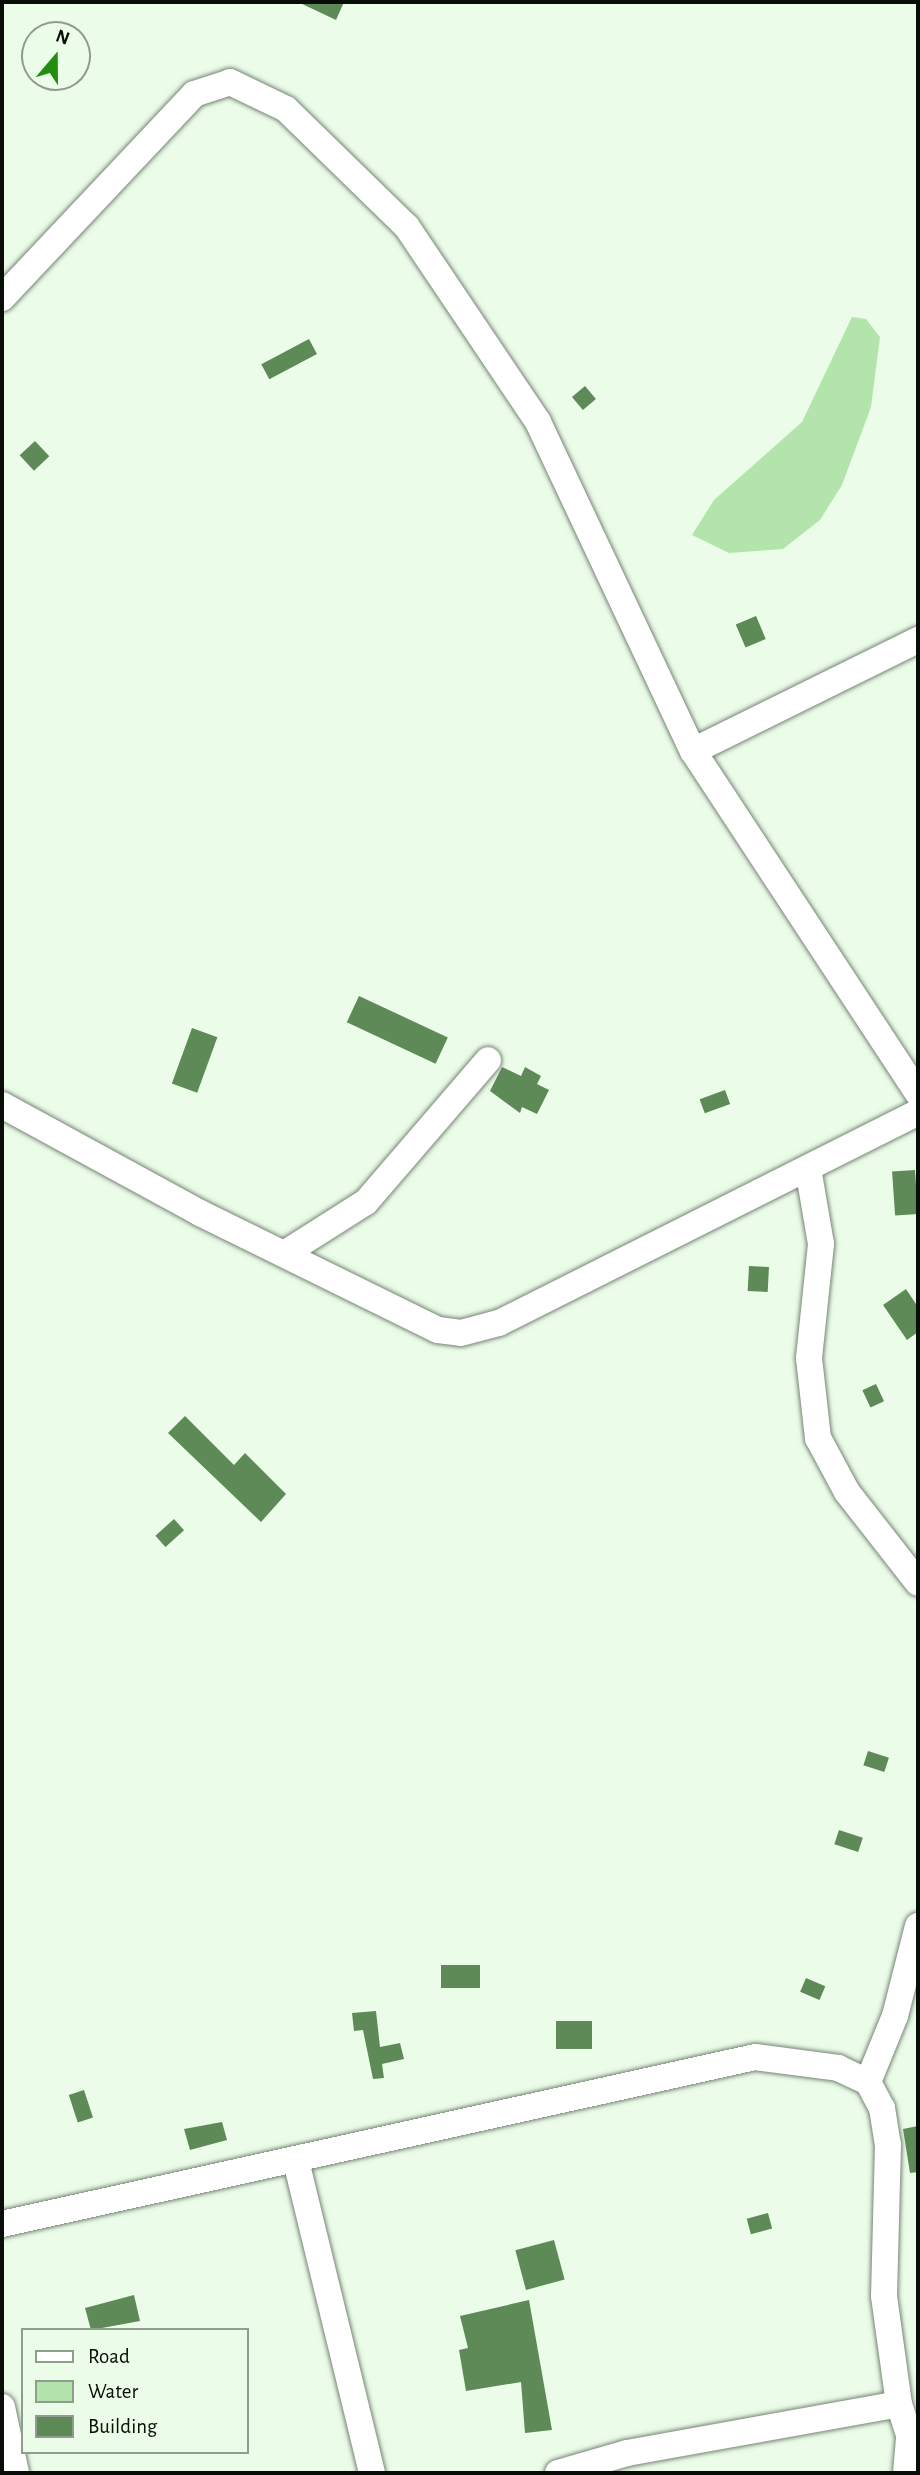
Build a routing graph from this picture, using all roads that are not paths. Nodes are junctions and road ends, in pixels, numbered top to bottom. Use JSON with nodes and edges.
{"nodes":[{"id":1,"x":2,"y":298,"type":"edge"},
{"id":2,"x":918,"y":640,"type":"edge"},
{"id":3,"x":693,"y":751,"type":"junction"},
{"id":4,"x":488,"y":1060,"type":"dead end"},
{"id":5,"x":918,"y":1094,"type":"edge"},
{"id":6,"x":2,"y":1105,"type":"edge"},
{"id":7,"x":918,"y":1112,"type":"edge"},
{"id":8,"x":808,"y":1168,"type":"junction"},
{"id":9,"x":284,"y":1254,"type":"junction"},
{"id":10,"x":918,"y":1583,"type":"edge"},
{"id":11,"x":918,"y":1926,"type":"edge"},
{"id":12,"x":868,"y":2082,"type":"junction"},
{"id":13,"x":296,"y":2161,"type":"junction"},
{"id":14,"x":2,"y":2224,"type":"edge"},
{"id":15,"x":899,"y":2404,"type":"junction"},
{"id":16,"x":2,"y":2407,"type":"edge"},
{"id":17,"x":914,"y":2438,"type":"edge"},
{"id":18,"x":16,"y":2473,"type":"edge"},
{"id":19,"x":372,"y":2473,"type":"edge"},
{"id":20,"x":558,"y":2473,"type":"edge"},
{"id":21,"x":906,"y":2473,"type":"edge"}],
"edges":[{"from":1,"to":3,"type":"street"},
{"from":2,"to":3,"type":"street"},
{"from":3,"to":5,"type":"street"},
{"from":4,"to":9,"type":"street"},
{"from":6,"to":9,"type":"street"},
{"from":7,"to":8,"type":"street"},
{"from":8,"to":9,"type":"street"},
{"from":8,"to":10,"type":"street"},
{"from":11,"to":12,"type":"street"},
{"from":12,"to":13,"type":"street"},
{"from":12,"to":15,"type":"street"},
{"from":13,"to":14,"type":"street"},
{"from":13,"to":19,"type":"street"},
{"from":15,"to":17,"type":"street"},
{"from":15,"to":20,"type":"street"},
{"from":16,"to":18,"type":"street"},
{"from":17,"to":21,"type":"street"}]}
